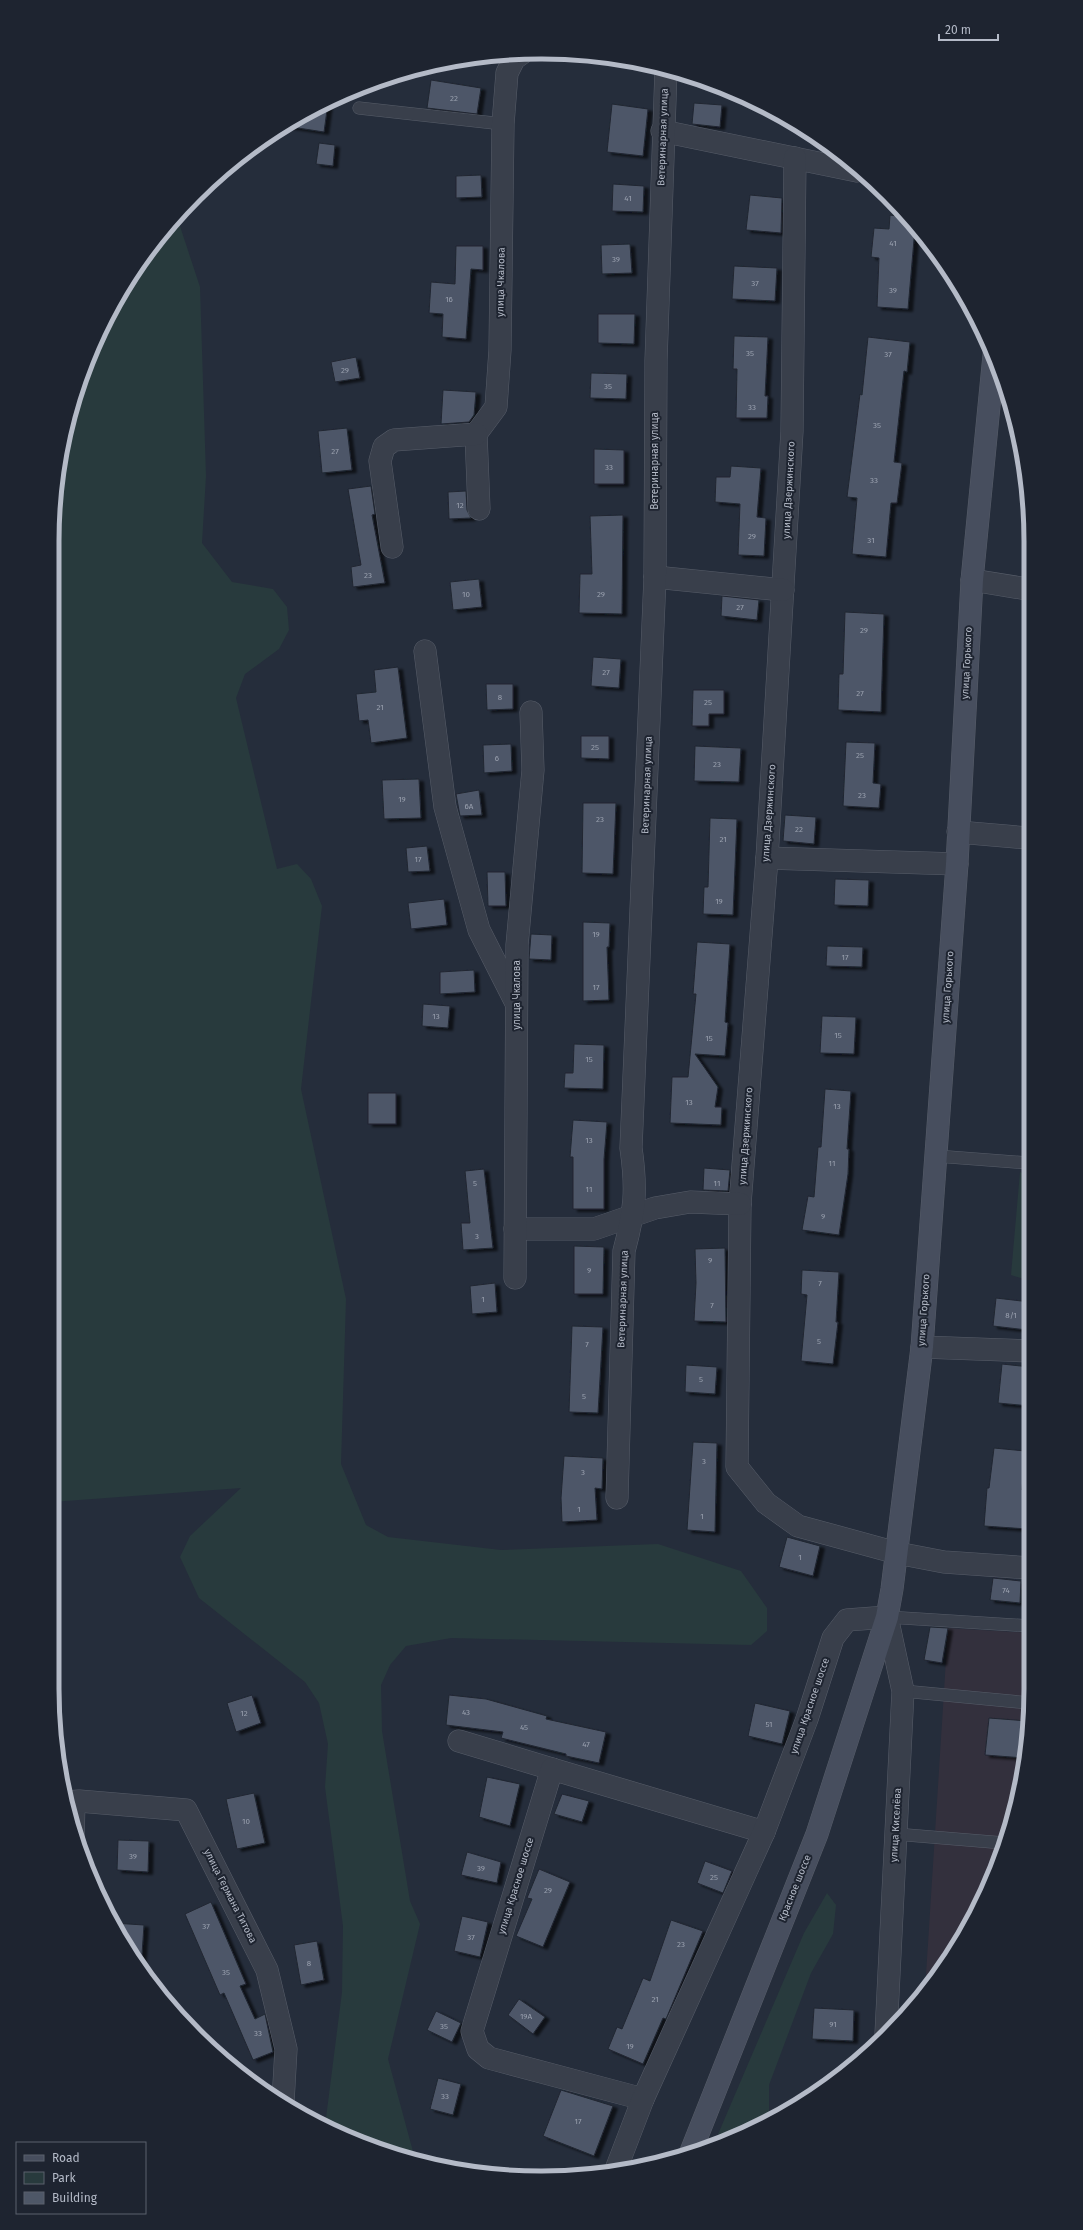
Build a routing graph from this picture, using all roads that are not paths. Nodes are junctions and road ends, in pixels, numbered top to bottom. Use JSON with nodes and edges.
{"nodes":[{"id":1,"x":514,"y":60,"type":"edge"},
{"id":2,"x":666,"y":75,"type":"edge"},
{"id":3,"x":359,"y":108,"type":"dead end"},
{"id":4,"x":502,"y":124,"type":"junction"},
{"id":5,"x":662,"y":131,"type":"junction"},
{"id":6,"x":795,"y":158,"type":"junction"},
{"id":7,"x":846,"y":168,"type":"edge"},
{"id":8,"x":992,"y":371,"type":"edge"},
{"id":9,"x":476,"y":434,"type":"junction"},
{"id":10,"x":479,"y":509,"type":"dead end"},
{"id":11,"x":392,"y":547,"type":"dead end"},
{"id":12,"x":655,"y":577,"type":"junction"},
{"id":13,"x":972,"y":580,"type":"junction"},
{"id":14,"x":1024,"y":589,"type":"edge"},
{"id":15,"x":783,"y":590,"type":"junction"},
{"id":16,"x":425,"y":651,"type":"dead end"},
{"id":17,"x":532,"y":712,"type":"dead end"},
{"id":18,"x":958,"y":832,"type":"junction"},
{"id":19,"x":1024,"y":838,"type":"edge"},
{"id":20,"x":766,"y":858,"type":"junction"},
{"id":21,"x":957,"y":864,"type":"junction"},
{"id":22,"x":517,"y":1004,"type":"junction"},
{"id":23,"x":936,"y":1156,"type":"junction"},
{"id":24,"x":1024,"y":1163,"type":"edge"},
{"id":25,"x":740,"y":1204,"type":"junction"},
{"id":26,"x":634,"y":1216,"type":"junction"},
{"id":27,"x":515,"y":1229,"type":"junction"},
{"id":28,"x":515,"y":1278,"type":"dead end"},
{"id":29,"x":922,"y":1347,"type":"junction"},
{"id":30,"x":1024,"y":1351,"type":"edge"},
{"id":31,"x":617,"y":1498,"type":"dead end"},
{"id":32,"x":897,"y":1552,"type":"junction"},
{"id":33,"x":1024,"y":1568,"type":"edge"},
{"id":34,"x":887,"y":1618,"type":"junction"},
{"id":35,"x":1024,"y":1626,"type":"edge"},
{"id":36,"x":903,"y":1691,"type":"junction"},
{"id":37,"x":1024,"y":1702,"type":"edge"},
{"id":38,"x":459,"y":1742,"type":"dead end"},
{"id":39,"x":552,"y":1769,"type":"junction"},
{"id":40,"x":73,"y":1802,"type":"edge"},
{"id":41,"x":764,"y":1832,"type":"junction"},
{"id":42,"x":895,"y":1834,"type":"junction"},
{"id":43,"x":998,"y":1843,"type":"edge"},
{"id":44,"x":886,"y":2026,"type":"edge"},
{"id":45,"x":282,"y":2096,"type":"edge"},
{"id":46,"x":643,"y":2100,"type":"junction"},
{"id":47,"x":693,"y":2146,"type":"edge"},
{"id":48,"x":618,"y":2165,"type":"edge"}],
"edges":[{"from":1,"to":4,"type":"street","name":"улица Чкалова"},
{"from":2,"to":5,"type":"street","name":"Ветеринарная улица"},
{"from":3,"to":4,"type":"lane"},
{"from":4,"to":9,"type":"street","name":"улица Чкалова"},
{"from":5,"to":6,"type":"street"},
{"from":5,"to":12,"type":"street","name":"Ветеринарная улица"},
{"from":6,"to":7,"type":"street"},
{"from":6,"to":15,"type":"street","name":"улица Дзержинского"},
{"from":8,"to":13,"type":"main road","name":"улица Горького"},
{"from":9,"to":10,"type":"street"},
{"from":9,"to":11,"type":"street"},
{"from":12,"to":15,"type":"street"},
{"from":12,"to":26,"type":"street","name":"Ветеринарная улица"},
{"from":13,"to":14,"type":"street"},
{"from":13,"to":18,"type":"main road","name":"улица Горького"},
{"from":15,"to":20,"type":"street","name":"улица Дзержинского"},
{"from":16,"to":22,"type":"street"},
{"from":17,"to":22,"type":"street","name":"улица Чкалова"},
{"from":18,"to":19,"type":"street"},
{"from":18,"to":21,"type":"main road","name":"улица Горького"},
{"from":20,"to":21,"type":"street"},
{"from":20,"to":25,"type":"street","name":"улица Дзержинского"},
{"from":21,"to":23,"type":"main road","name":"улица Горького"},
{"from":22,"to":27,"type":"street","name":"улица Чкалова"},
{"from":23,"to":24,"type":"lane"},
{"from":23,"to":29,"type":"main road","name":"улица Горького"},
{"from":25,"to":26,"type":"street"},
{"from":25,"to":32,"type":"street","name":"улица Дзержинского"},
{"from":26,"to":27,"type":"street"},
{"from":26,"to":31,"type":"street","name":"Ветеринарная улица"},
{"from":27,"to":28,"type":"street","name":"улица Чкалова"},
{"from":29,"to":30,"type":"street"},
{"from":29,"to":32,"type":"main road","name":"улица Горького"},
{"from":32,"to":33,"type":"street"},
{"from":32,"to":34,"type":"main road","name":"улица Горького"},
{"from":34,"to":35,"type":"lane"},
{"from":34,"to":36,"type":"street","name":"улица Киселёва"},
{"from":34,"to":41,"type":"street","name":"улица Красное шоссе"},
{"from":34,"to":47,"type":"main road","name":"Красное шоссе"},
{"from":36,"to":37,"type":"lane"},
{"from":36,"to":42,"type":"street","name":"улица Киселёва"},
{"from":38,"to":39,"type":"street"},
{"from":39,"to":41,"type":"street"},
{"from":39,"to":46,"type":"street","name":"улица Красное шоссе"},
{"from":40,"to":45,"type":"street","name":"улица Германа Титова"},
{"from":41,"to":46,"type":"street","name":"улица Красное шоссе"},
{"from":42,"to":43,"type":"lane"},
{"from":42,"to":44,"type":"street","name":"улица Киселёва"},
{"from":46,"to":48,"type":"street","name":"улица Красное шоссе"}]}
